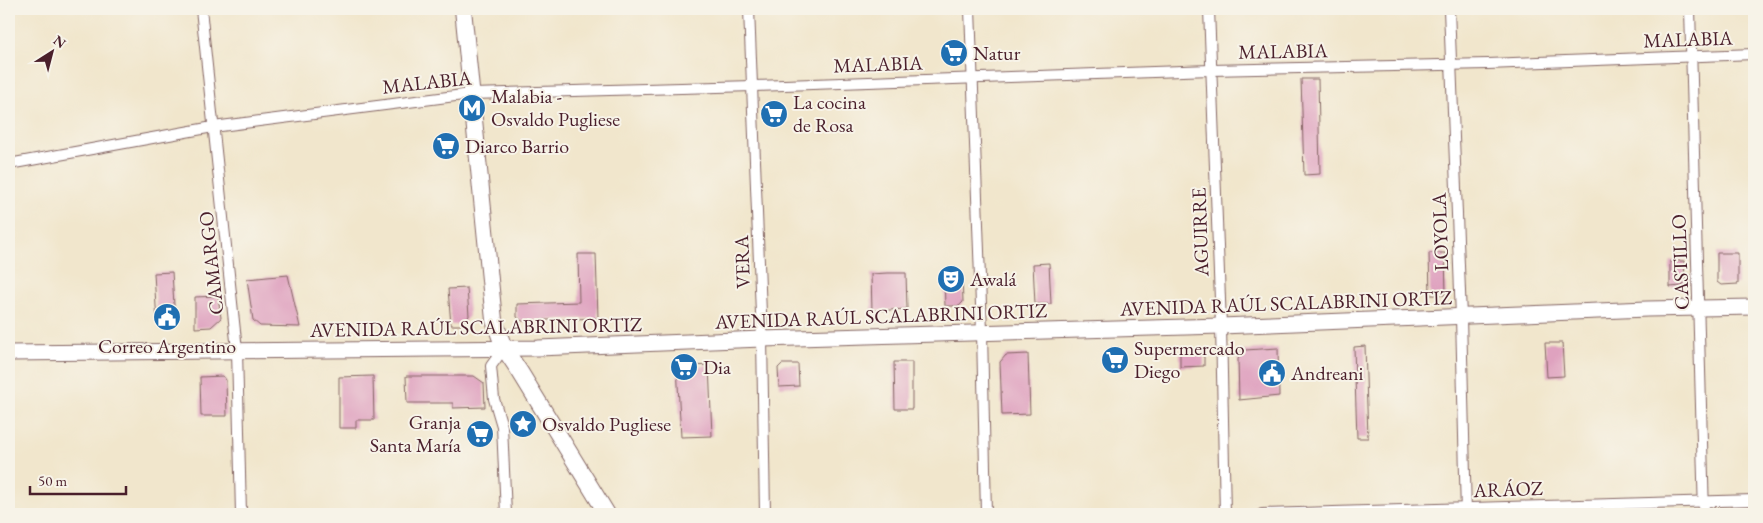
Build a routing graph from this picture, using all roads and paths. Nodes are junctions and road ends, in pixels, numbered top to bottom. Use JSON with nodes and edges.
{"nodes":[{"id":1,"x":201,"y":9,"type":"edge"},
{"id":2,"x":463,"y":9,"type":"edge"},
{"id":3,"x":749,"y":9,"type":"edge"},
{"id":4,"x":970,"y":9,"type":"edge"},
{"id":5,"x":1209,"y":9,"type":"edge"},
{"id":6,"x":1449,"y":9,"type":"edge"},
{"id":7,"x":1690,"y":9,"type":"edge"},
{"id":8,"x":1754,"y":54,"type":"edge"},
{"id":9,"x":1691,"y":57,"type":"junction"},
{"id":10,"x":1451,"y":64,"type":"junction"},
{"id":11,"x":1211,"y":70,"type":"junction"},
{"id":12,"x":972,"y":78,"type":"junction"},
{"id":13,"x":753,"y":86,"type":"junction"},
{"id":14,"x":471,"y":94,"type":"junction"},
{"id":15,"x":213,"y":127,"type":"junction"},
{"id":16,"x":9,"y":164,"type":"edge"},
{"id":17,"x":1754,"y":307,"type":"edge"},
{"id":18,"x":1699,"y":308,"type":"junction"},
{"id":19,"x":1461,"y":317,"type":"junction"},
{"id":20,"x":1221,"y":326,"type":"junction"},
{"id":21,"x":982,"y":332,"type":"junction"},
{"id":22,"x":762,"y":339,"type":"junction"},
{"id":23,"x":504,"y":348,"type":"junction"},
{"id":24,"x":238,"y":350,"type":"junction"},
{"id":25,"x":9,"y":353,"type":"edge"},
{"id":26,"x":1754,"y":500,"type":"edge"},
{"id":27,"x":1704,"y":501,"type":"junction"},
{"id":28,"x":1466,"y":511,"type":"edge"},
{"id":29,"x":240,"y":514,"type":"edge"},
{"id":30,"x":506,"y":514,"type":"edge"},
{"id":31,"x":607,"y":514,"type":"edge"},
{"id":32,"x":765,"y":514,"type":"edge"},
{"id":33,"x":986,"y":514,"type":"edge"},
{"id":34,"x":1225,"y":514,"type":"edge"},
{"id":35,"x":1262,"y":514,"type":"edge"},
{"id":36,"x":1704,"y":514,"type":"edge"}],
"edges":[{"from":1,"to":15,"type":"street","name":"CAMARGO"},
{"from":2,"to":14,"type":"main road"},
{"from":3,"to":13,"type":"street","name":"VERA"},
{"from":4,"to":12,"type":"street"},
{"from":5,"to":11,"type":"street","name":"AGUIRRE"},
{"from":6,"to":10,"type":"street","name":"LOYOLA"},
{"from":7,"to":9,"type":"street","name":"CASTILLO"},
{"from":8,"to":9,"type":"street","name":"MALABIA"},
{"from":9,"to":10,"type":"street","name":"MALABIA"},
{"from":9,"to":18,"type":"street","name":"CASTILLO"},
{"from":10,"to":11,"type":"street","name":"MALABIA"},
{"from":10,"to":19,"type":"street","name":"LOYOLA"},
{"from":11,"to":12,"type":"street","name":"MALABIA"},
{"from":11,"to":20,"type":"street","name":"AGUIRRE"},
{"from":12,"to":13,"type":"street","name":"MALABIA"},
{"from":12,"to":21,"type":"street"},
{"from":13,"to":14,"type":"street","name":"MALABIA"},
{"from":13,"to":22,"type":"street","name":"VERA"},
{"from":14,"to":15,"type":"street","name":"MALABIA"},
{"from":14,"to":23,"type":"main road"},
{"from":15,"to":16,"type":"street","name":"MALABIA"},
{"from":15,"to":24,"type":"street","name":"CAMARGO"},
{"from":17,"to":18,"type":"main road","name":"AVENIDA RAÚL SCALABRINI ORTIZ"},
{"from":18,"to":19,"type":"main road","name":"AVENIDA RAÚL SCALABRINI ORTIZ"},
{"from":18,"to":27,"type":"street","name":"CASTILLO"},
{"from":19,"to":20,"type":"main road","name":"AVENIDA RAÚL SCALABRINI ORTIZ"},
{"from":19,"to":28,"type":"street","name":"LOYOLA"},
{"from":20,"to":21,"type":"main road","name":"AVENIDA RAÚL SCALABRINI ORTIZ"},
{"from":20,"to":34,"type":"street","name":"AGUIRRE"},
{"from":21,"to":22,"type":"main road","name":"AVENIDA RAÚL SCALABRINI ORTIZ"},
{"from":21,"to":33,"type":"street"},
{"from":22,"to":23,"type":"main road","name":"AVENIDA RAÚL SCALABRINI ORTIZ"},
{"from":22,"to":32,"type":"street","name":"VERA"},
{"from":23,"to":24,"type":"main road","name":"AVENIDA RAÚL SCALABRINI ORTIZ"},
{"from":23,"to":30,"type":"street"},
{"from":23,"to":31,"type":"main road"},
{"from":24,"to":25,"type":"main road","name":"AVENIDA RAÚL SCALABRINI ORTIZ"},
{"from":24,"to":29,"type":"street","name":"CAMARGO"},
{"from":26,"to":27,"type":"street","name":"ARÁOZ"},
{"from":27,"to":28,"type":"street","name":"ARÁOZ"},
{"from":27,"to":36,"type":"street","name":"CASTILLO"},
{"from":28,"to":35,"type":"street","name":"ARÁOZ"}]}
